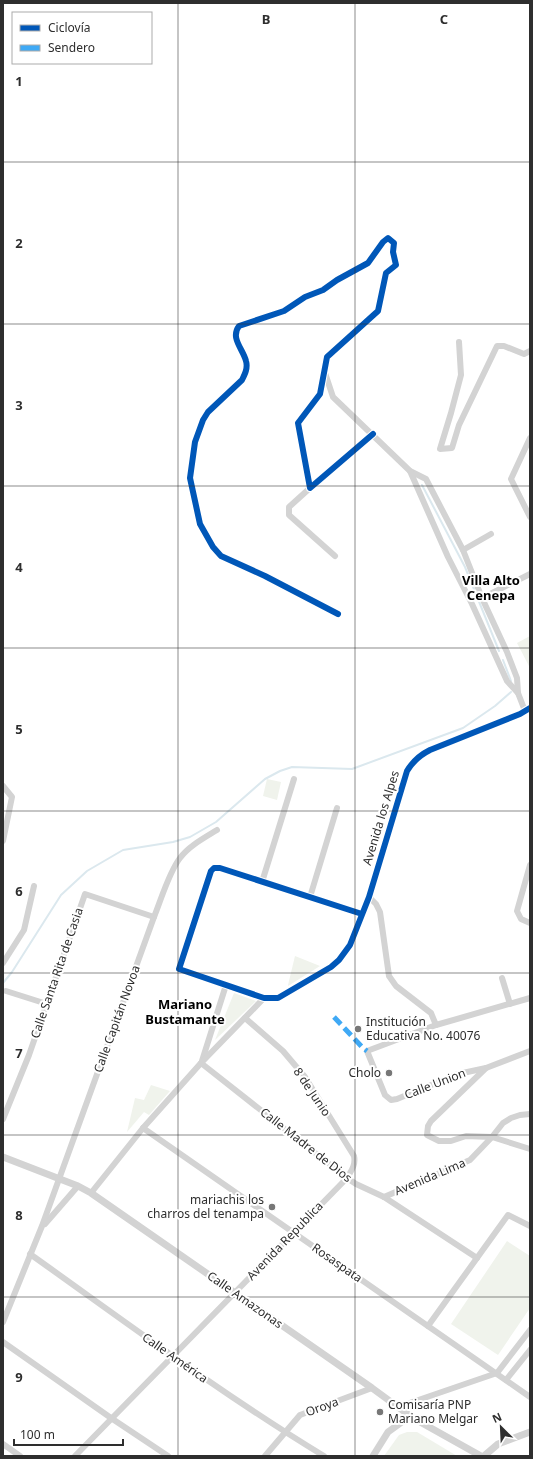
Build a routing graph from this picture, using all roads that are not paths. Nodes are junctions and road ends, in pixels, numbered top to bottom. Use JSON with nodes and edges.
{"nodes":[{"id":1,"x":459,"y":342,"type":"dead end"},
{"id":2,"x":530,"y":352,"type":"edge"},
{"id":3,"x":324,"y":372,"type":"junction"},
{"id":4,"x":373,"y":434,"type":"junction"},
{"id":5,"x":530,"y":438,"type":"edge"},
{"id":6,"x":410,"y":471,"type":"junction"},
{"id":7,"x":310,"y":488,"type":"junction"},
{"id":8,"x":530,"y":517,"type":"edge"},
{"id":9,"x":491,"y":534,"type":"dead end"},
{"id":10,"x":463,"y":550,"type":"junction"},
{"id":11,"x":335,"y":556,"type":"dead end"},
{"id":12,"x":530,"y":574,"type":"edge"},
{"id":13,"x":482,"y":598,"type":"junction"},
{"id":14,"x":338,"y":614,"type":"dead end"},
{"id":15,"x":516,"y":692,"type":"junction"},
{"id":16,"x":528,"y":710,"type":"edge"},
{"id":17,"x":294,"y":779,"type":"dead end"},
{"id":18,"x":3,"y":786,"type":"edge"},
{"id":19,"x":337,"y":808,"type":"dead end"},
{"id":20,"x":217,"y":830,"type":"dead end"},
{"id":21,"x":3,"y":841,"type":"edge"},
{"id":22,"x":530,"y":865,"type":"edge"},
{"id":23,"x":262,"y":882,"type":"junction"},
{"id":24,"x":34,"y":886,"type":"dead end"},
{"id":25,"x":310,"y":897,"type":"junction"},
{"id":26,"x":369,"y":897,"type":"junction"},
{"id":27,"x":362,"y":914,"type":"junction"},
{"id":28,"x":154,"y":917,"type":"junction"},
{"id":29,"x":530,"y":923,"type":"edge"},
{"id":30,"x":3,"y":963,"type":"edge"},
{"id":31,"x":502,"y":978,"type":"dead end"},
{"id":32,"x":226,"y":985,"type":"junction"},
{"id":33,"x":6,"y":991,"type":"dead end"},
{"id":34,"x":264,"y":998,"type":"junction"},
{"id":35,"x":530,"y":998,"type":"edge"},
{"id":36,"x":46,"y":1004,"type":"junction"},
{"id":37,"x":510,"y":1004,"type":"junction"},
{"id":38,"x":245,"y":1018,"type":"junction"},
{"id":39,"x":436,"y":1025,"type":"junction"},
{"id":40,"x":530,"y":1050,"type":"edge"},
{"id":41,"x":201,"y":1063,"type":"junction"},
{"id":42,"x":486,"y":1068,"type":"junction"},
{"id":43,"x":530,"y":1114,"type":"edge"},
{"id":44,"x":3,"y":1119,"type":"edge"},
{"id":45,"x":143,"y":1128,"type":"junction"},
{"id":46,"x":492,"y":1137,"type":"junction"},
{"id":47,"x":530,"y":1149,"type":"edge"},
{"id":48,"x":3,"y":1157,"type":"edge"},
{"id":49,"x":347,"y":1178,"type":"junction"},
{"id":50,"x":59,"y":1179,"type":"junction"},
{"id":51,"x":78,"y":1186,"type":"junction"},
{"id":52,"x":91,"y":1193,"type":"junction"},
{"id":53,"x":384,"y":1196,"type":"junction"},
{"id":54,"x":42,"y":1226,"type":"junction"},
{"id":55,"x":530,"y":1226,"type":"edge"},
{"id":56,"x":293,"y":1233,"type":"junction"},
{"id":57,"x":30,"y":1254,"type":"junction"},
{"id":58,"x":477,"y":1258,"type":"junction"},
{"id":59,"x":235,"y":1292,"type":"junction"},
{"id":60,"x":3,"y":1322,"type":"edge"},
{"id":61,"x":428,"y":1326,"type":"junction"},
{"id":62,"x":530,"y":1330,"type":"edge"},
{"id":63,"x":3,"y":1342,"type":"edge"},
{"id":64,"x":530,"y":1350,"type":"edge"},
{"id":65,"x":173,"y":1357,"type":"junction"},
{"id":66,"x":497,"y":1373,"type":"junction"},
{"id":67,"x":506,"y":1380,"type":"junction"},
{"id":68,"x":372,"y":1388,"type":"junction"},
{"id":69,"x":530,"y":1397,"type":"edge"},
{"id":70,"x":398,"y":1407,"type":"junction"},
{"id":71,"x":410,"y":1416,"type":"junction"},
{"id":72,"x":111,"y":1418,"type":"junction"},
{"id":73,"x":285,"y":1432,"type":"junction"},
{"id":74,"x":530,"y":1432,"type":"edge"},
{"id":75,"x":3,"y":1444,"type":"edge"},
{"id":76,"x":20,"y":1456,"type":"edge"},
{"id":77,"x":75,"y":1456,"type":"edge"},
{"id":78,"x":168,"y":1456,"type":"edge"},
{"id":79,"x":265,"y":1456,"type":"edge"},
{"id":80,"x":324,"y":1456,"type":"edge"},
{"id":81,"x":373,"y":1456,"type":"edge"},
{"id":82,"x":481,"y":1456,"type":"edge"},
{"id":83,"x":484,"y":1456,"type":"edge"}],
"edges":[{"from":1,"to":2,"type":"street"},
{"from":3,"to":4,"type":"street"},
{"from":3,"to":7,"type":"street"},
{"from":3,"to":14,"type":"street"},
{"from":4,"to":6,"type":"street"},
{"from":4,"to":7,"type":"street"},
{"from":5,"to":8,"type":"street"},
{"from":6,"to":10,"type":"street"},
{"from":6,"to":15,"type":"street"},
{"from":7,"to":11,"type":"street"},
{"from":9,"to":10,"type":"street"},
{"from":10,"to":13,"type":"street"},
{"from":12,"to":13,"type":"street"},
{"from":13,"to":15,"type":"street"},
{"from":15,"to":16,"type":"street"},
{"from":16,"to":26,"type":"street","name":"Avenida los Alpes"},
{"from":17,"to":23,"type":"street"},
{"from":18,"to":21,"type":"street"},
{"from":19,"to":25,"type":"street"},
{"from":20,"to":28,"type":"street","name":"Calle Capitán Novoa"},
{"from":22,"to":29,"type":"street"},
{"from":23,"to":25,"type":"street"},
{"from":23,"to":32,"type":"street"},
{"from":24,"to":30,"type":"street"},
{"from":25,"to":27,"type":"street"},
{"from":26,"to":27,"type":"street","name":"Avenida los Alpes"},
{"from":26,"to":39,"type":"street"},
{"from":27,"to":34,"type":"street","name":"Avenida los Alpes"},
{"from":28,"to":36,"type":"street","name":"Calle Santa Rita de Casia"},
{"from":28,"to":50,"type":"street","name":"Calle Capitán Novoa"},
{"from":31,"to":37,"type":"street"},
{"from":32,"to":34,"type":"street"},
{"from":32,"to":41,"type":"street"},
{"from":33,"to":36,"type":"street"},
{"from":34,"to":38,"type":"street"},
{"from":35,"to":37,"type":"street"},
{"from":36,"to":44,"type":"street","name":"Calle Santa Rita de Casia"},
{"from":37,"to":39,"type":"street"},
{"from":38,"to":41,"type":"street"},
{"from":38,"to":49,"type":"street","name":"8 de Junio"},
{"from":39,"to":42,"type":"street","name":"Calle Union"},
{"from":40,"to":42,"type":"street"},
{"from":41,"to":45,"type":"street"},
{"from":41,"to":49,"type":"street","name":"Calle Madre de Dios"},
{"from":42,"to":46,"type":"street"},
{"from":43,"to":46,"type":"street","name":"Avenida Lima"},
{"from":45,"to":52,"type":"street"},
{"from":45,"to":56,"type":"street","name":"Rosaspata"},
{"from":46,"to":47,"type":"street"},
{"from":46,"to":53,"type":"street","name":"Avenida Lima"},
{"from":48,"to":50,"type":"street","name":"Calle Amazonas"},
{"from":49,"to":53,"type":"street","name":"Calle Madre de Dios"},
{"from":49,"to":56,"type":"street","name":"Avenida Republica"},
{"from":50,"to":51,"type":"street","name":"Calle Amazonas"},
{"from":50,"to":54,"type":"street","name":"Calle Capitán Novoa"},
{"from":51,"to":52,"type":"street","name":"Calle Amazonas"},
{"from":51,"to":54,"type":"street","name":"Calle Capitán Novoa"},
{"from":52,"to":59,"type":"street","name":"Calle Amazonas"},
{"from":53,"to":58,"type":"street","name":"Calle Madre de Dios"},
{"from":54,"to":57,"type":"street","name":"Calle Capitán Novoa"},
{"from":55,"to":58,"type":"street"},
{"from":56,"to":59,"type":"street","name":"Avenida Republica"},
{"from":56,"to":61,"type":"street","name":"Rosaspata"},
{"from":57,"to":60,"type":"street","name":"Calle Capitán Novoa"},
{"from":57,"to":65,"type":"street","name":"Calle América"},
{"from":58,"to":61,"type":"street"},
{"from":59,"to":65,"type":"street","name":"Avenida Republica"},
{"from":59,"to":68,"type":"street","name":"Calle Amazonas"},
{"from":61,"to":66,"type":"street","name":"Rosaspata"},
{"from":62,"to":66,"type":"street"},
{"from":63,"to":72,"type":"street"},
{"from":64,"to":67,"type":"street"},
{"from":65,"to":72,"type":"street","name":"Avenida Republica"},
{"from":65,"to":73,"type":"street","name":"Calle América"},
{"from":66,"to":67,"type":"street","name":"Rosaspata"},
{"from":66,"to":70,"type":"street"},
{"from":67,"to":69,"type":"street","name":"Rosaspata"},
{"from":68,"to":70,"type":"street","name":"Calle Amazonas"},
{"from":68,"to":73,"type":"street","name":"Oroya"},
{"from":70,"to":71,"type":"street","name":"Calle Amazonas"},
{"from":71,"to":81,"type":"street"},
{"from":71,"to":82,"type":"street","name":"Calle Amazonas"},
{"from":72,"to":77,"type":"street","name":"Avenida Republica"},
{"from":72,"to":78,"type":"street"},
{"from":73,"to":79,"type":"street","name":"Oroya"},
{"from":73,"to":80,"type":"street","name":"Calle América"},
{"from":74,"to":83,"type":"street"},
{"from":75,"to":76,"type":"street"}]}
